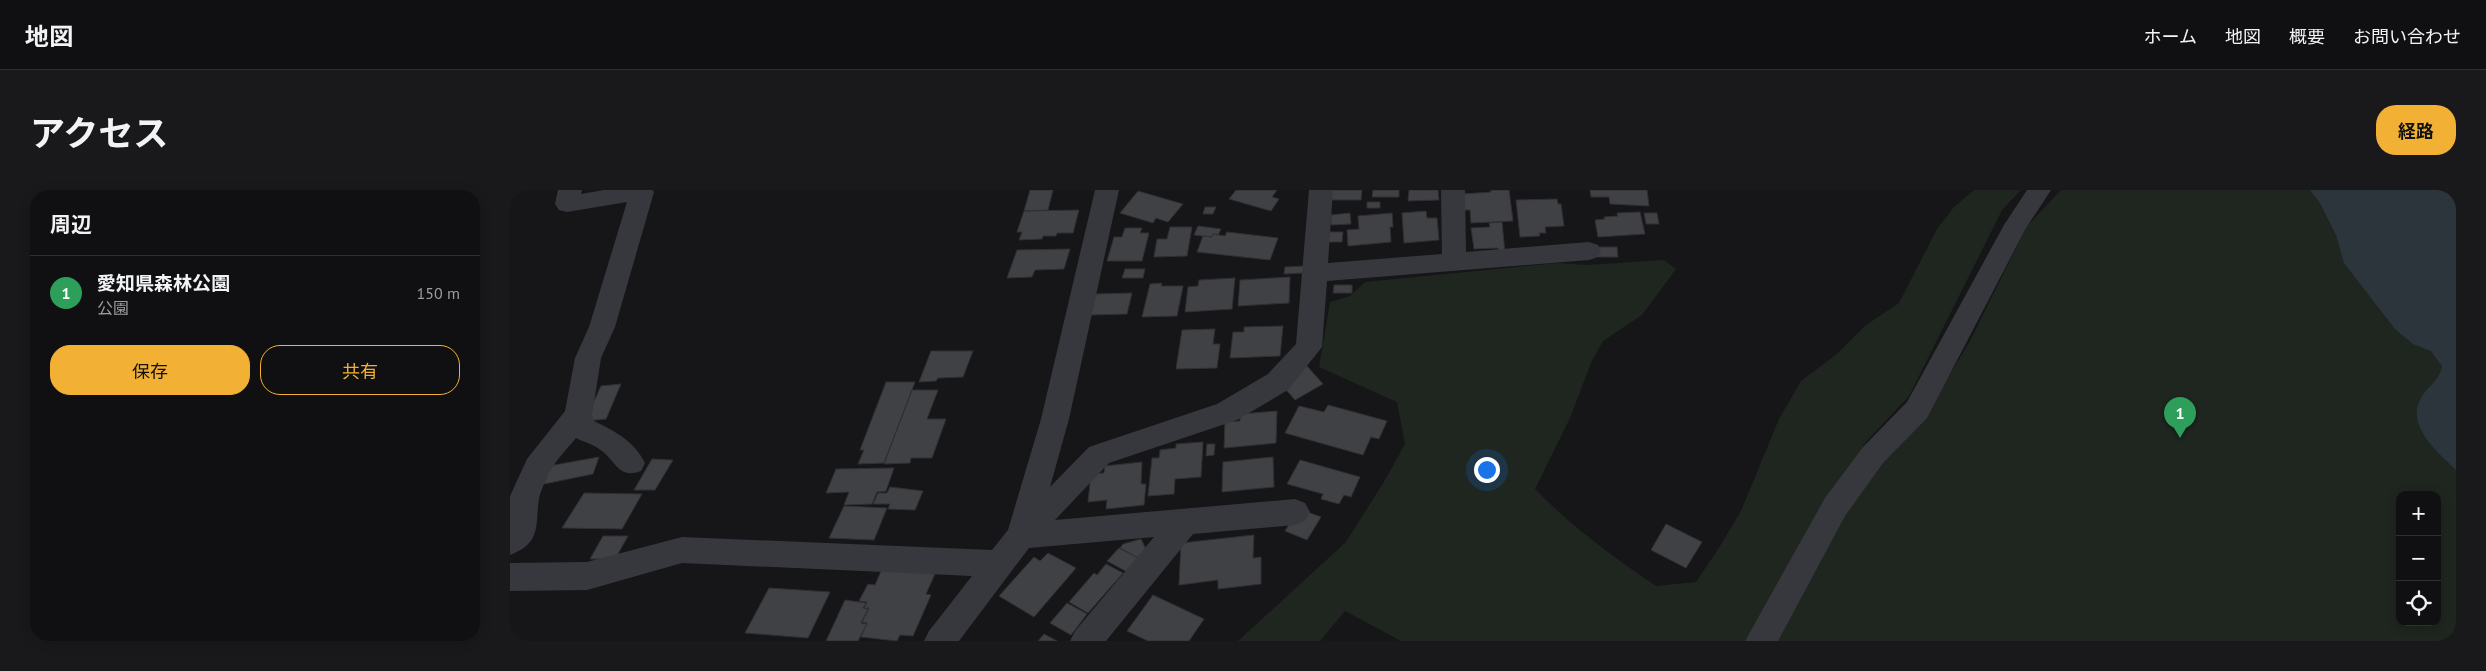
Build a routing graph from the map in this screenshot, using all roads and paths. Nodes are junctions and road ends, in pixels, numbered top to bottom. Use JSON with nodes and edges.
{"nodes":[{"id":1,"x":570,"y":190,"type":"edge"},
{"id":2,"x":1107,"y":190,"type":"edge"},
{"id":3,"x":1321,"y":190,"type":"edge"},
{"id":4,"x":1453,"y":190,"type":"edge"},
{"id":5,"x":2039,"y":190,"type":"edge"},
{"id":6,"x":1589,"y":251,"type":"dead end"},
{"id":7,"x":1454,"y":262,"type":"junction"},
{"id":8,"x":1314,"y":273,"type":"junction"},
{"id":9,"x":578,"y":415,"type":"junction"},
{"id":10,"x":630,"y":463,"type":"dead end"},
{"id":11,"x":1295,"y":512,"type":"dead end"},
{"id":12,"x":1185,"y":522,"type":"junction"},
{"id":13,"x":1021,"y":536,"type":"junction"},
{"id":14,"x":510,"y":542,"type":"edge"},
{"id":15,"x":1000,"y":564,"type":"junction"},
{"id":16,"x":510,"y":577,"type":"edge"},
{"id":17,"x":940,"y":641,"type":"edge"},
{"id":18,"x":1086,"y":641,"type":"edge"},
{"id":19,"x":1761,"y":641,"type":"edge"}],
"edges":[{"from":1,"to":9,"type":"street"},
{"from":2,"to":13,"type":"street"},
{"from":3,"to":8,"type":"street"},
{"from":4,"to":7,"type":"street"},
{"from":5,"to":19,"type":"street"},
{"from":6,"to":7,"type":"street"},
{"from":7,"to":8,"type":"street"},
{"from":8,"to":13,"type":"street"},
{"from":9,"to":10,"type":"street"},
{"from":9,"to":14,"type":"street"},
{"from":11,"to":12,"type":"street"},
{"from":12,"to":13,"type":"street"},
{"from":12,"to":18,"type":"street"},
{"from":13,"to":15,"type":"street"},
{"from":15,"to":16,"type":"street"},
{"from":15,"to":17,"type":"street"}]}
